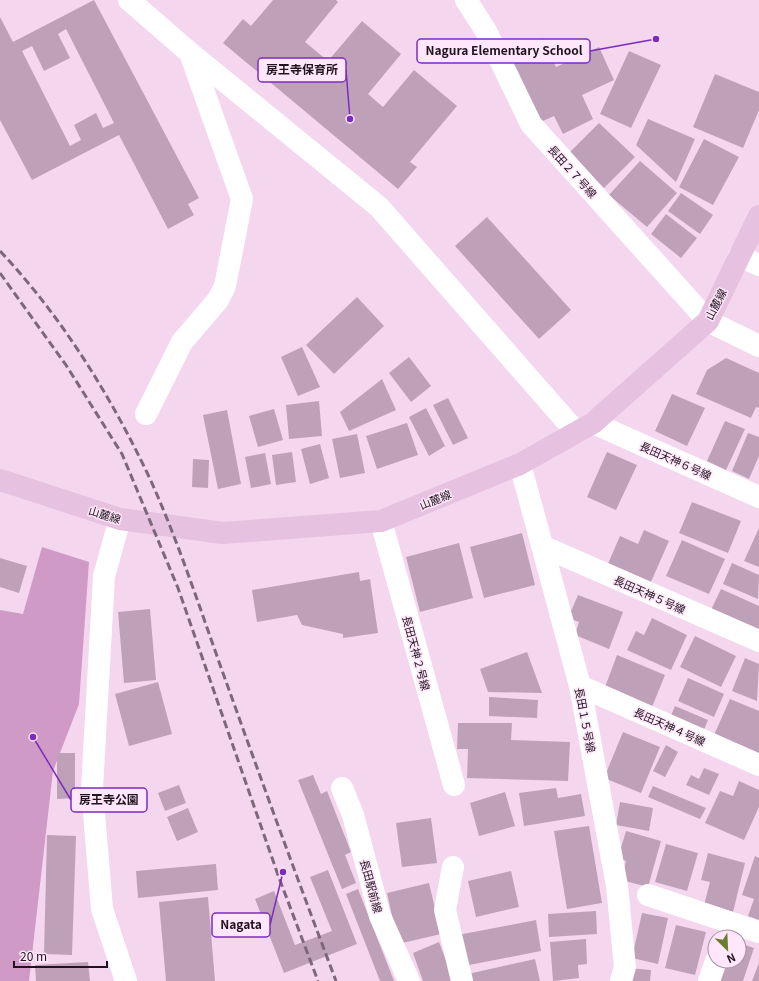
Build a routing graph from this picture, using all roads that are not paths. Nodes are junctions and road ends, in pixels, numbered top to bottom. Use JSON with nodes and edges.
{"nodes":[{"id":1,"x":129,"y":0,"type":"edge"},
{"id":2,"x":466,"y":0,"type":"edge"},
{"id":3,"x":190,"y":52,"type":"junction"},
{"id":4,"x":759,"y":216,"type":"edge"},
{"id":5,"x":739,"y":256,"type":"junction"},
{"id":6,"x":759,"y":265,"type":"edge"},
{"id":7,"x":708,"y":321,"type":"junction"},
{"id":8,"x":759,"y":346,"type":"edge"},
{"id":9,"x":146,"y":414,"type":"dead end"},
{"id":10,"x":584,"y":427,"type":"junction"},
{"id":11,"x":520,"y":464,"type":"junction"},
{"id":12,"x":0,"y":480,"type":"edge"},
{"id":13,"x":759,"y":497,"type":"edge"},
{"id":14,"x":120,"y":519,"type":"junction"},
{"id":15,"x":382,"y":521,"type":"junction"},
{"id":16,"x":542,"y":546,"type":"junction"},
{"id":17,"x":759,"y":642,"type":"edge"},
{"id":18,"x":580,"y":686,"type":"junction"},
{"id":19,"x":759,"y":765,"type":"edge"},
{"id":20,"x":454,"y":785,"type":"dead end"},
{"id":21,"x":342,"y":788,"type":"dead end"},
{"id":22,"x":453,"y":867,"type":"dead end"},
{"id":23,"x":648,"y":896,"type":"dead end"},
{"id":24,"x":727,"y":929,"type":"edge"},
{"id":25,"x":747,"y":931,"type":"edge"},
{"id":26,"x":759,"y":932,"type":"edge"},
{"id":27,"x":713,"y":969,"type":"edge"},
{"id":28,"x":126,"y":981,"type":"edge"},
{"id":29,"x":409,"y":981,"type":"edge"},
{"id":30,"x":462,"y":981,"type":"edge"},
{"id":31,"x":621,"y":981,"type":"edge"},
{"id":32,"x":709,"y":981,"type":"edge"}],
"edges":[{"from":1,"to":3,"type":"street"},
{"from":2,"to":7,"type":"street","name":"長田２７号線"},
{"from":3,"to":9,"type":"street"},
{"from":3,"to":10,"type":"street"},
{"from":4,"to":5,"type":"main road","name":"山麓線"},
{"from":5,"to":6,"type":"street"},
{"from":5,"to":7,"type":"main road","name":"山麓線"},
{"from":7,"to":8,"type":"street"},
{"from":7,"to":10,"type":"main road","name":"山麓線"},
{"from":10,"to":11,"type":"main road","name":"山麓線"},
{"from":10,"to":13,"type":"street","name":"長田天神６号線"},
{"from":11,"to":15,"type":"main road","name":"山麓線"},
{"from":11,"to":16,"type":"street","name":"長田１５号線"},
{"from":12,"to":14,"type":"main road","name":"山麓線"},
{"from":14,"to":15,"type":"main road","name":"山麓線"},
{"from":14,"to":28,"type":"street"},
{"from":15,"to":20,"type":"street","name":"長田天神２号線"},
{"from":16,"to":17,"type":"street","name":"長田天神５号線"},
{"from":16,"to":18,"type":"street","name":"長田１５号線"},
{"from":18,"to":19,"type":"street","name":"長田天神４号線"},
{"from":18,"to":31,"type":"street","name":"長田１５号線"},
{"from":21,"to":29,"type":"street","name":"長田駅前線"},
{"from":22,"to":30,"type":"street"},
{"from":23,"to":24,"type":"street"},
{"from":25,"to":26,"type":"street"},
{"from":27,"to":32,"type":"street"}]}
